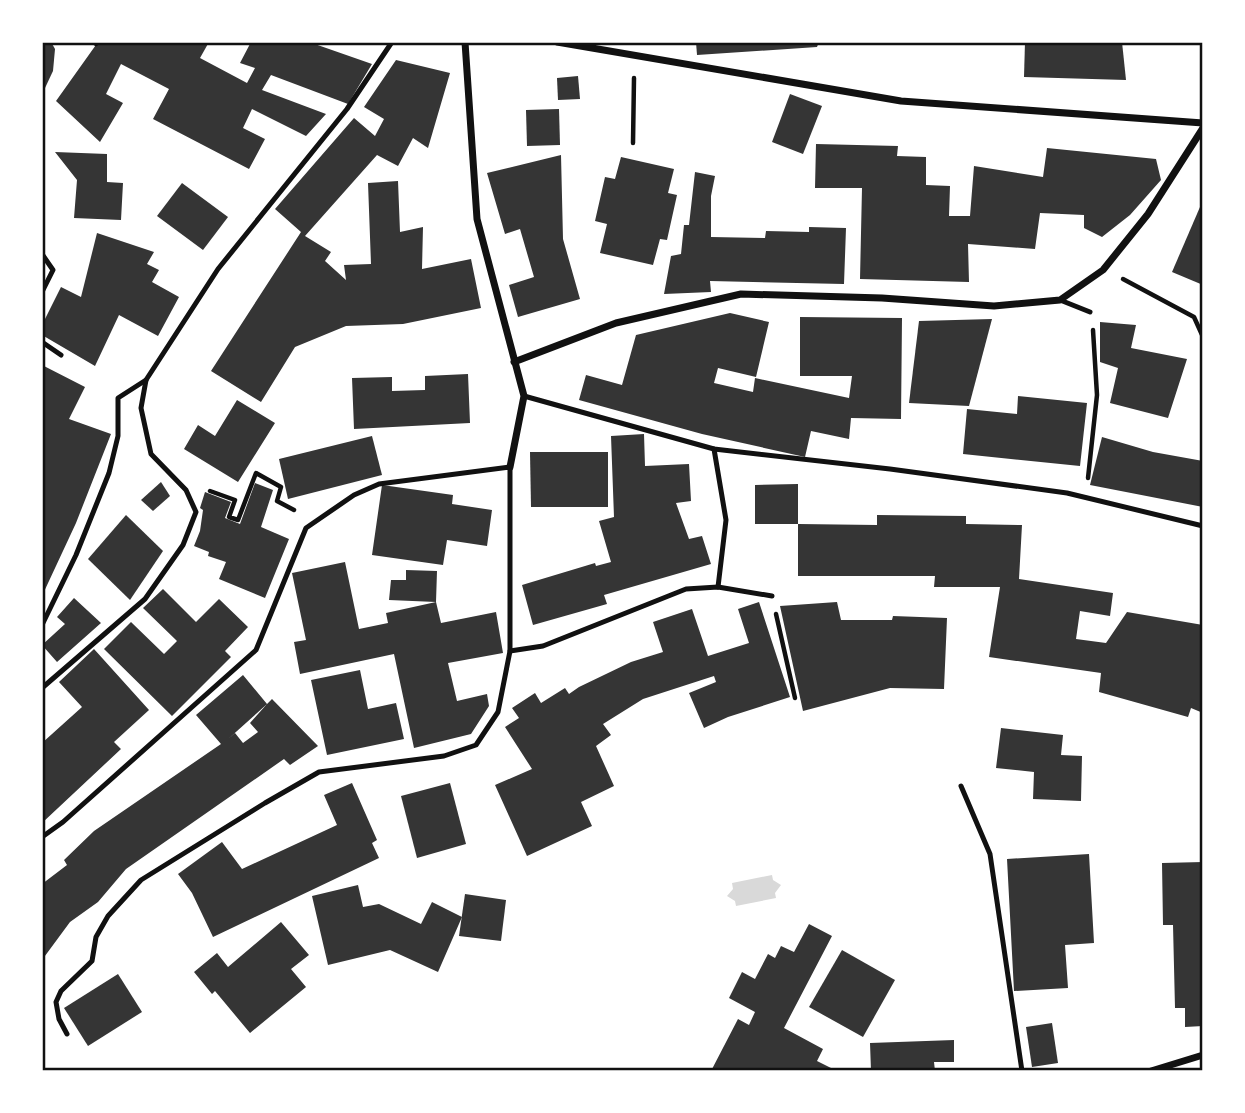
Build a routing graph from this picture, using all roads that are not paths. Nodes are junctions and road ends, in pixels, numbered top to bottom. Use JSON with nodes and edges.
{"nodes":[{"id":1,"x":392,"y":42,"type":"edge"},
{"id":2,"x":465,"y":42,"type":"edge"},
{"id":3,"x":558,"y":42,"type":"edge"},
{"id":4,"x":1203,"y":126,"type":"edge"},
{"id":5,"x":42,"y":254,"type":"edge"},
{"id":6,"x":42,"y":292,"type":"edge"},
{"id":7,"x":1060,"y":300,"type":"junction"},
{"id":8,"x":1090,"y":312,"type":"road end"},
{"id":9,"x":42,"y":342,"type":"edge"},
{"id":10,"x":61,"y":355,"type":"dead end"},
{"id":11,"x":514,"y":362,"type":"junction"},
{"id":12,"x":146,"y":380,"type":"junction"},
{"id":13,"x":524,"y":396,"type":"junction"},
{"id":14,"x":714,"y":449,"type":"junction"},
{"id":15,"x":510,"y":467,"type":"junction"},
{"id":16,"x":1203,"y":526,"type":"edge"},
{"id":17,"x":718,"y":587,"type":"junction"},
{"id":18,"x":772,"y":596,"type":"road end"},
{"id":19,"x":42,"y":625,"type":"edge"},
{"id":20,"x":510,"y":651,"type":"junction"},
{"id":21,"x":42,"y":688,"type":"edge"},
{"id":22,"x":961,"y":786,"type":"dead end"},
{"id":23,"x":42,"y":837,"type":"edge"},
{"id":24,"x":67,"y":1034,"type":"dead end"},
{"id":25,"x":1203,"y":1055,"type":"edge"},
{"id":26,"x":1022,"y":1071,"type":"edge"},
{"id":27,"x":1151,"y":1071,"type":"edge"}],
"edges":[{"from":1,"to":12,"type":"lane"},
{"from":2,"to":11,"type":"street"},
{"from":3,"to":4,"type":"street"},
{"from":4,"to":7,"type":"street"},
{"from":5,"to":6,"type":"lane"},
{"from":7,"to":8,"type":"lane"},
{"from":7,"to":11,"type":"street"},
{"from":9,"to":10,"type":"lane"},
{"from":11,"to":13,"type":"street"},
{"from":12,"to":19,"type":"lane"},
{"from":12,"to":21,"type":"lane"},
{"from":13,"to":14,"type":"lane"},
{"from":13,"to":15,"type":"street"},
{"from":14,"to":16,"type":"lane"},
{"from":14,"to":17,"type":"lane"},
{"from":15,"to":20,"type":"lane"},
{"from":15,"to":23,"type":"lane"},
{"from":17,"to":18,"type":"lane"},
{"from":17,"to":20,"type":"lane"},
{"from":20,"to":24,"type":"lane"},
{"from":22,"to":26,"type":"lane"},
{"from":25,"to":27,"type":"street"}]}
